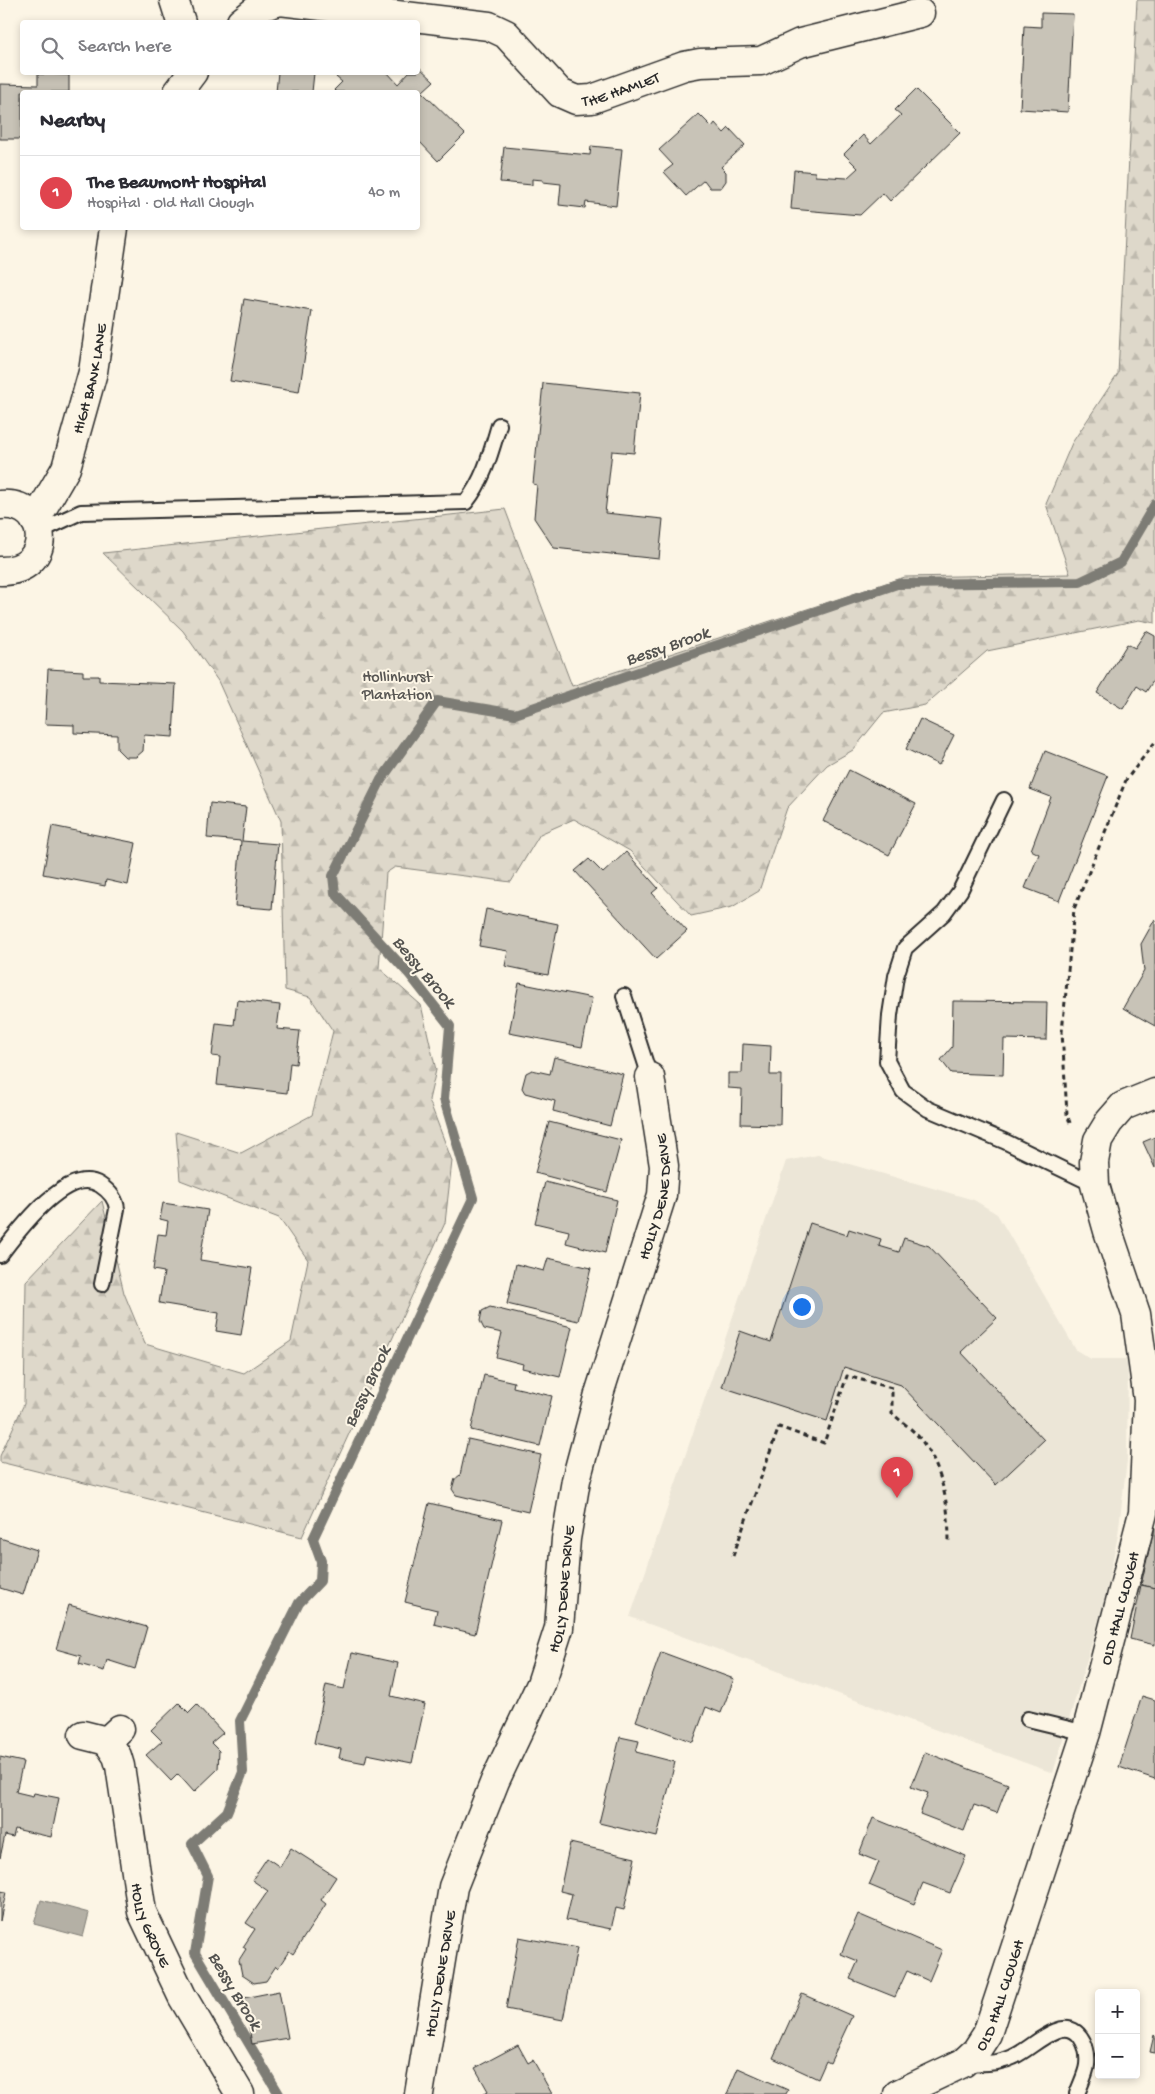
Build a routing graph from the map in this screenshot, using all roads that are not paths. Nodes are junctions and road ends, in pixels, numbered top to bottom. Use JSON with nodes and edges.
{"nodes":[{"id":1,"x":174,"y":0,"type":"edge"},
{"id":2,"x":280,"y":1,"type":"edge"},
{"id":3,"x":920,"y":12,"type":"dead end"},
{"id":4,"x":180,"y":20,"type":"edge"},
{"id":5,"x":244,"y":20,"type":"edge"},
{"id":6,"x":191,"y":75,"type":"edge"},
{"id":7,"x":180,"y":90,"type":"edge"},
{"id":8,"x":114,"y":230,"type":"edge"},
{"id":9,"x":499,"y":425,"type":"dead end"},
{"id":10,"x":0,"y":505,"type":"edge"},
{"id":11,"x":37,"y":526,"type":"junction"},
{"id":12,"x":0,"y":571,"type":"edge"},
{"id":13,"x":1004,"y":800,"type":"dead end"},
{"id":14,"x":624,"y":996,"type":"dead end"},
{"id":15,"x":650,"y":1077,"type":"joint"},
{"id":16,"x":1155,"y":1093,"type":"edge"},
{"id":17,"x":1095,"y":1185,"type":"junction"},
{"id":18,"x":0,"y":1255,"type":"edge"},
{"id":19,"x":102,"y":1284,"type":"dead end"},
{"id":20,"x":1028,"y":1719,"type":"dead end"},
{"id":21,"x":1086,"y":1733,"type":"junction"},
{"id":22,"x":103,"y":1735,"type":"dead end"},
{"id":23,"x":963,"y":2063,"type":"junction"},
{"id":24,"x":240,"y":2094,"type":"edge"},
{"id":25,"x":419,"y":2094,"type":"edge"},
{"id":26,"x":898,"y":2094,"type":"edge"},
{"id":27,"x":1077,"y":2094,"type":"edge"}],
"edges":[{"from":1,"to":4,"type":"street"},
{"from":2,"to":3,"type":"street","name":"THE HAMLET"},
{"from":2,"to":5,"type":"street","name":"THE HAMLET"},
{"from":6,"to":7,"type":"street"},
{"from":8,"to":11,"type":"street","name":"HIGH BANK LANE"},
{"from":9,"to":11,"type":"lane"},
{"from":10,"to":11,"type":"street"},
{"from":11,"to":12,"type":"street","name":"HIGH BANK LANE"},
{"from":13,"to":17,"type":"lane"},
{"from":14,"to":15,"type":"lane"},
{"from":15,"to":25,"type":"street","name":"HOLLY DENE DRIVE"},
{"from":16,"to":17,"type":"street","name":"OLD HALL CLOUGH"},
{"from":17,"to":21,"type":"street","name":"OLD HALL CLOUGH"},
{"from":18,"to":19,"type":"lane"},
{"from":20,"to":21,"type":"lane"},
{"from":21,"to":23,"type":"street","name":"OLD HALL CLOUGH"},
{"from":22,"to":24,"type":"street","name":"HOLLY GROVE"},
{"from":23,"to":26,"type":"street","name":"OLD HALL CLOUGH"},
{"from":23,"to":27,"type":"lane"}]}
